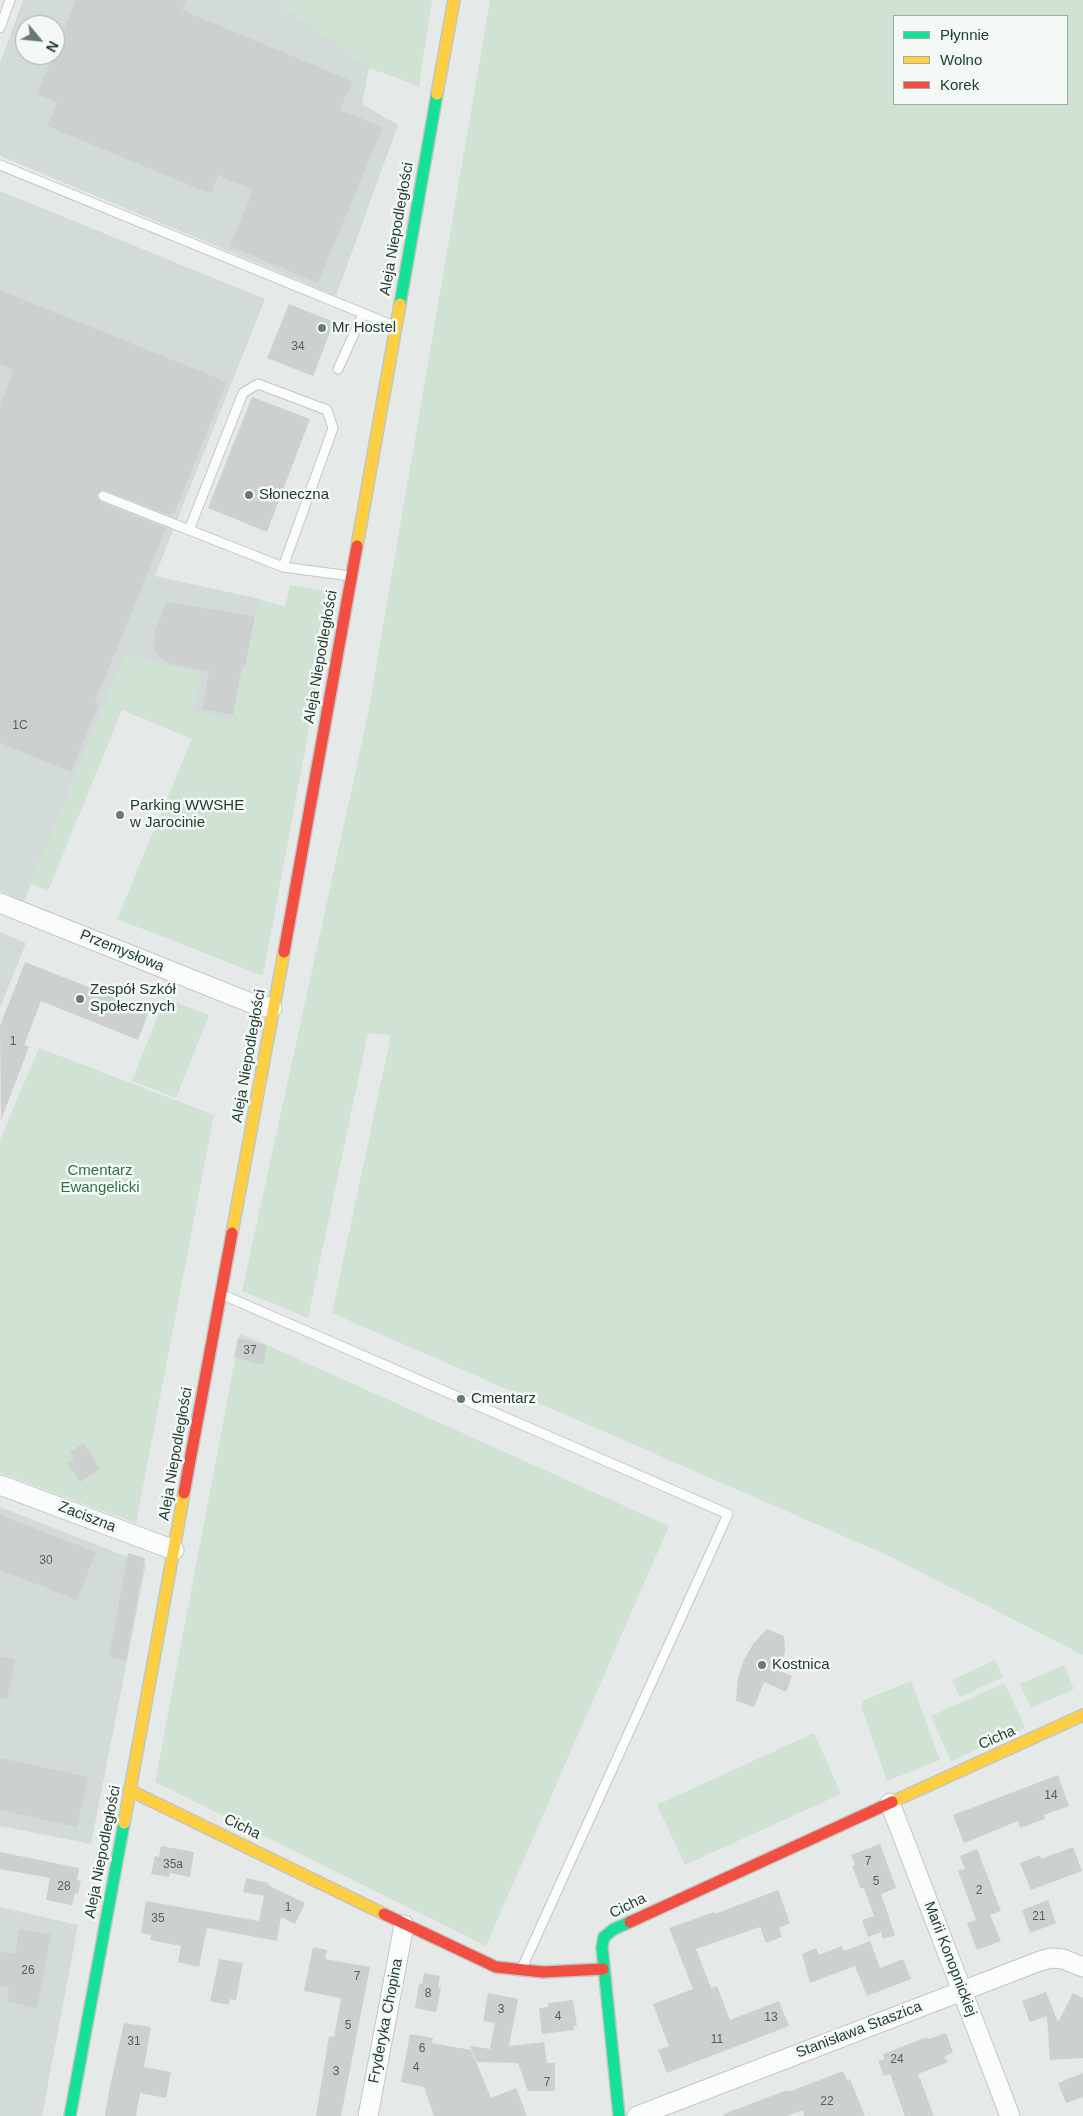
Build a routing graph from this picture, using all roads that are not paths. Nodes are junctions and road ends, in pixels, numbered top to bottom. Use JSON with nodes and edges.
{"nodes":[{"id":1,"x":10,"y":0,"type":"edge"},
{"id":2,"x":454,"y":0,"type":"edge"},
{"id":3,"x":0,"y":28,"type":"edge"},
{"id":4,"x":0,"y":165,"type":"edge"},
{"id":5,"x":363,"y":314,"type":"junction"},
{"id":6,"x":394,"y":326,"type":"junction"},
{"id":7,"x":338,"y":369,"type":"dead end"},
{"id":8,"x":103,"y":496,"type":"dead end"},
{"id":9,"x":189,"y":530,"type":"junction"},
{"id":10,"x":282,"y":566,"type":"junction"},
{"id":11,"x":350,"y":576,"type":"junction"},
{"id":12,"x":0,"y":903,"type":"edge"},
{"id":13,"x":272,"y":1008,"type":"junction"},
{"id":14,"x":221,"y":1294,"type":"junction"},
{"id":15,"x":0,"y":1485,"type":"edge"},
{"id":16,"x":174,"y":1550,"type":"junction"},
{"id":17,"x":1083,"y":1716,"type":"edge"},
{"id":18,"x":129,"y":1790,"type":"junction"},
{"id":19,"x":890,"y":1803,"type":"junction"},
{"id":20,"x":404,"y":1925,"type":"junction"},
{"id":21,"x":603,"y":1968,"type":"junction"},
{"id":22,"x":1083,"y":1968,"type":"edge"},
{"id":23,"x":520,"y":1971,"type":"junction"},
{"id":24,"x":963,"y":1991,"type":"junction"},
{"id":25,"x":70,"y":2116,"type":"edge"},
{"id":26,"x":368,"y":2116,"type":"edge"},
{"id":27,"x":619,"y":2116,"type":"edge"},
{"id":28,"x":637,"y":2116,"type":"edge"},
{"id":29,"x":1010,"y":2116,"type":"edge"}],
"edges":[{"from":1,"to":3,"type":"lane"},
{"from":2,"to":6,"type":"main road","name":"Aleja Niepodległości"},
{"from":4,"to":5,"type":"lane"},
{"from":5,"to":6,"type":"lane"},
{"from":5,"to":7,"type":"lane"},
{"from":6,"to":11,"type":"main road","name":"Aleja Niepodległości"},
{"from":8,"to":9,"type":"lane"},
{"from":9,"to":10,"type":"lane"},
{"from":9,"to":10,"type":"lane"},
{"from":10,"to":11,"type":"lane"},
{"from":11,"to":13,"type":"main road","name":"Aleja Niepodległości"},
{"from":12,"to":13,"type":"street","name":"Przemysłowa"},
{"from":13,"to":14,"type":"main road","name":"Aleja Niepodległości"},
{"from":14,"to":16,"type":"main road","name":"Aleja Niepodległości"},
{"from":14,"to":23,"type":"lane"},
{"from":15,"to":16,"type":"street","name":"Zaciszna"},
{"from":16,"to":18,"type":"main road","name":"Aleja Niepodległości"},
{"from":17,"to":19,"type":"main road","name":"Cicha"},
{"from":18,"to":20,"type":"main road","name":"Cicha"},
{"from":18,"to":25,"type":"main road","name":"Aleja Niepodległości"},
{"from":19,"to":21,"type":"main road","name":"Cicha"},
{"from":19,"to":24,"type":"street","name":"Marii Konopnickiej"},
{"from":20,"to":23,"type":"main road","name":"Cicha"},
{"from":20,"to":26,"type":"street","name":"Fryderyka Chopina"},
{"from":21,"to":23,"type":"main road","name":"Cicha"},
{"from":21,"to":27,"type":"main road"},
{"from":22,"to":24,"type":"street","name":"Stanisława Staszica"},
{"from":24,"to":28,"type":"street","name":"Stanisława Staszica"},
{"from":24,"to":29,"type":"street","name":"Marii Konopnickiej"}]}
